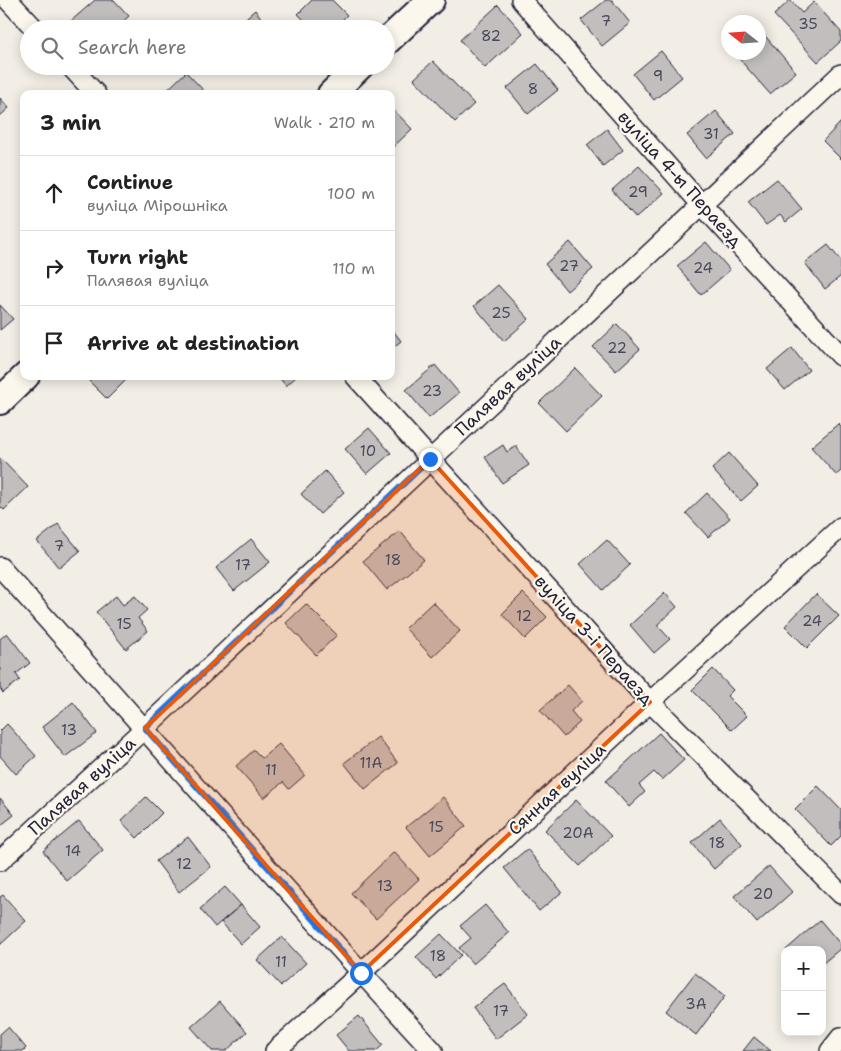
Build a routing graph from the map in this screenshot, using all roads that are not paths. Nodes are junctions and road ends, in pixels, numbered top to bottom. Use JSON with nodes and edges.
{"nodes":[{"id":1,"x":8,"y":0,"type":"edge"},
{"id":2,"x":431,"y":0,"type":"edge"},
{"id":3,"x":521,"y":0,"type":"edge"},
{"id":4,"x":27,"y":20,"type":"edge"},
{"id":5,"x":395,"y":34,"type":"edge"},
{"id":6,"x":841,"y":74,"type":"edge"},
{"id":7,"x":78,"y":75,"type":"edge"},
{"id":8,"x":351,"y":75,"type":"edge"},
{"id":9,"x":92,"y":90,"type":"edge"},
{"id":10,"x":335,"y":90,"type":"edge"},
{"id":11,"x":701,"y":204,"type":"junction"},
{"id":12,"x":841,"y":356,"type":"edge"},
{"id":13,"x":22,"y":380,"type":"edge"},
{"id":14,"x":359,"y":380,"type":"edge"},
{"id":15,"x":0,"y":401,"type":"edge"},
{"id":16,"x":430,"y":459,"type":"junction"},
{"id":17,"x":841,"y":527,"type":"edge"},
{"id":18,"x":0,"y":567,"type":"edge"},
{"id":19,"x":650,"y":702,"type":"junction"},
{"id":20,"x":145,"y":728,"type":"junction"},
{"id":21,"x":0,"y":861,"type":"edge"},
{"id":22,"x":841,"y":894,"type":"edge"},
{"id":23,"x":361,"y":973,"type":"junction"},
{"id":24,"x":841,"y":1037,"type":"edge"},
{"id":25,"x":275,"y":1051,"type":"edge"},
{"id":26,"x":433,"y":1051,"type":"edge"},
{"id":27,"x":830,"y":1051,"type":"edge"}],
"edges":[{"from":1,"to":4,"type":"street"},
{"from":2,"to":5,"type":"main road"},
{"from":3,"to":11,"type":"street","name":"вуліца 4-ы Пераезд"},
{"from":6,"to":11,"type":"street","name":"Палявая вуліца"},
{"from":7,"to":9,"type":"street"},
{"from":8,"to":10,"type":"main road"},
{"from":11,"to":12,"type":"street","name":"вуліца 4-ы Пераезд"},
{"from":11,"to":16,"type":"street","name":"Палявая вуліца"},
{"from":13,"to":15,"type":"main road"},
{"from":14,"to":16,"type":"street","name":"вуліца 3-і Пераезд"},
{"from":16,"to":19,"type":"street","name":"вуліца 3-і Пераезд"},
{"from":16,"to":20,"type":"street","name":"Палявая вуліца"},
{"from":17,"to":19,"type":"street","name":"Сянная вуліца"},
{"from":18,"to":20,"type":"street"},
{"from":19,"to":22,"type":"street","name":"вуліца 3-і Пераезд"},
{"from":19,"to":23,"type":"street","name":"Сянная вуліца"},
{"from":20,"to":21,"type":"street","name":"Палявая вуліца"},
{"from":20,"to":23,"type":"street"},
{"from":23,"to":25,"type":"street","name":"Сянная вуліца"},
{"from":23,"to":26,"type":"street"},
{"from":24,"to":27,"type":"street"}]}
